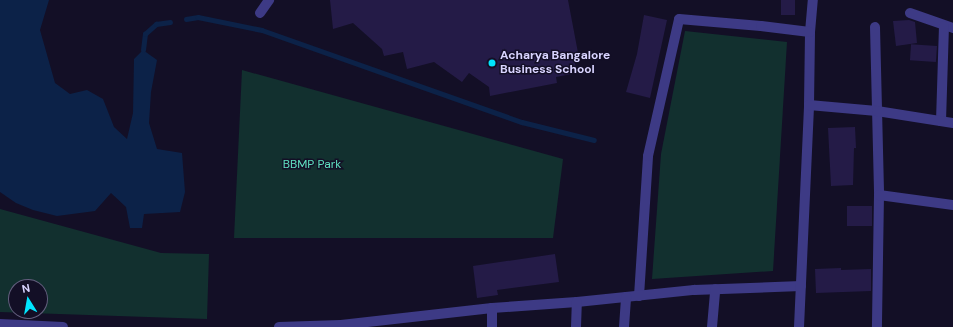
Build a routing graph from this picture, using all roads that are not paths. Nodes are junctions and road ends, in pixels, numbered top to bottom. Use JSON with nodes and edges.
{"nodes":[{"id":1,"x":268,"y":0,"type":"edge"},
{"id":2,"x":813,"y":0,"type":"edge"},
{"id":3,"x":260,"y":13,"type":"dead end"},
{"id":4,"x":910,"y":14,"type":"dead end"},
{"id":5,"x":875,"y":27,"type":"dead end"},
{"id":6,"x":949,"y":27,"type":"edge"},
{"id":7,"x":810,"y":32,"type":"junction"},
{"id":8,"x":809,"y":105,"type":"junction"},
{"id":9,"x":877,"y":111,"type":"junction"},
{"id":10,"x":941,"y":121,"type":"junction"},
{"id":11,"x":953,"y":123,"type":"edge"},
{"id":12,"x":879,"y":196,"type":"junction"},
{"id":13,"x":953,"y":205,"type":"edge"},
{"id":14,"x":801,"y":286,"type":"junction"},
{"id":15,"x":714,"y":289,"type":"junction"},
{"id":16,"x":639,"y":296,"type":"junction"},
{"id":17,"x":626,"y":297,"type":"junction"},
{"id":18,"x":577,"y":302,"type":"junction"},
{"id":19,"x":492,"y":308,"type":"junction"},
{"id":20,"x":421,"y":316,"type":"junction"},
{"id":21,"x":0,"y":324,"type":"edge"},
{"id":22,"x":341,"y":326,"type":"edge"},
{"id":23,"x":63,"y":327,"type":"edge"},
{"id":24,"x":279,"y":327,"type":"edge"},
{"id":25,"x":420,"y":327,"type":"edge"},
{"id":26,"x":492,"y":327,"type":"edge"},
{"id":27,"x":576,"y":327,"type":"edge"},
{"id":28,"x":624,"y":327,"type":"edge"},
{"id":29,"x":712,"y":327,"type":"edge"},
{"id":30,"x":799,"y":327,"type":"edge"},
{"id":31,"x":877,"y":327,"type":"edge"}],
"edges":[{"from":1,"to":3,"type":"street"},
{"from":2,"to":7,"type":"street"},
{"from":4,"to":6,"type":"street"},
{"from":5,"to":9,"type":"street"},
{"from":6,"to":10,"type":"street"},
{"from":7,"to":8,"type":"street"},
{"from":7,"to":16,"type":"street"},
{"from":8,"to":9,"type":"street"},
{"from":8,"to":14,"type":"street"},
{"from":9,"to":10,"type":"street"},
{"from":9,"to":12,"type":"street"},
{"from":10,"to":11,"type":"street"},
{"from":12,"to":13,"type":"street"},
{"from":12,"to":31,"type":"street"},
{"from":14,"to":15,"type":"street"},
{"from":14,"to":30,"type":"street"},
{"from":15,"to":16,"type":"street"},
{"from":15,"to":29,"type":"street"},
{"from":16,"to":17,"type":"street"},
{"from":17,"to":18,"type":"street"},
{"from":17,"to":28,"type":"street"},
{"from":18,"to":19,"type":"street"},
{"from":18,"to":27,"type":"street"},
{"from":19,"to":20,"type":"street"},
{"from":19,"to":26,"type":"street"},
{"from":20,"to":22,"type":"street"},
{"from":20,"to":25,"type":"street"},
{"from":21,"to":23,"type":"street"},
{"from":22,"to":24,"type":"street"}]}
